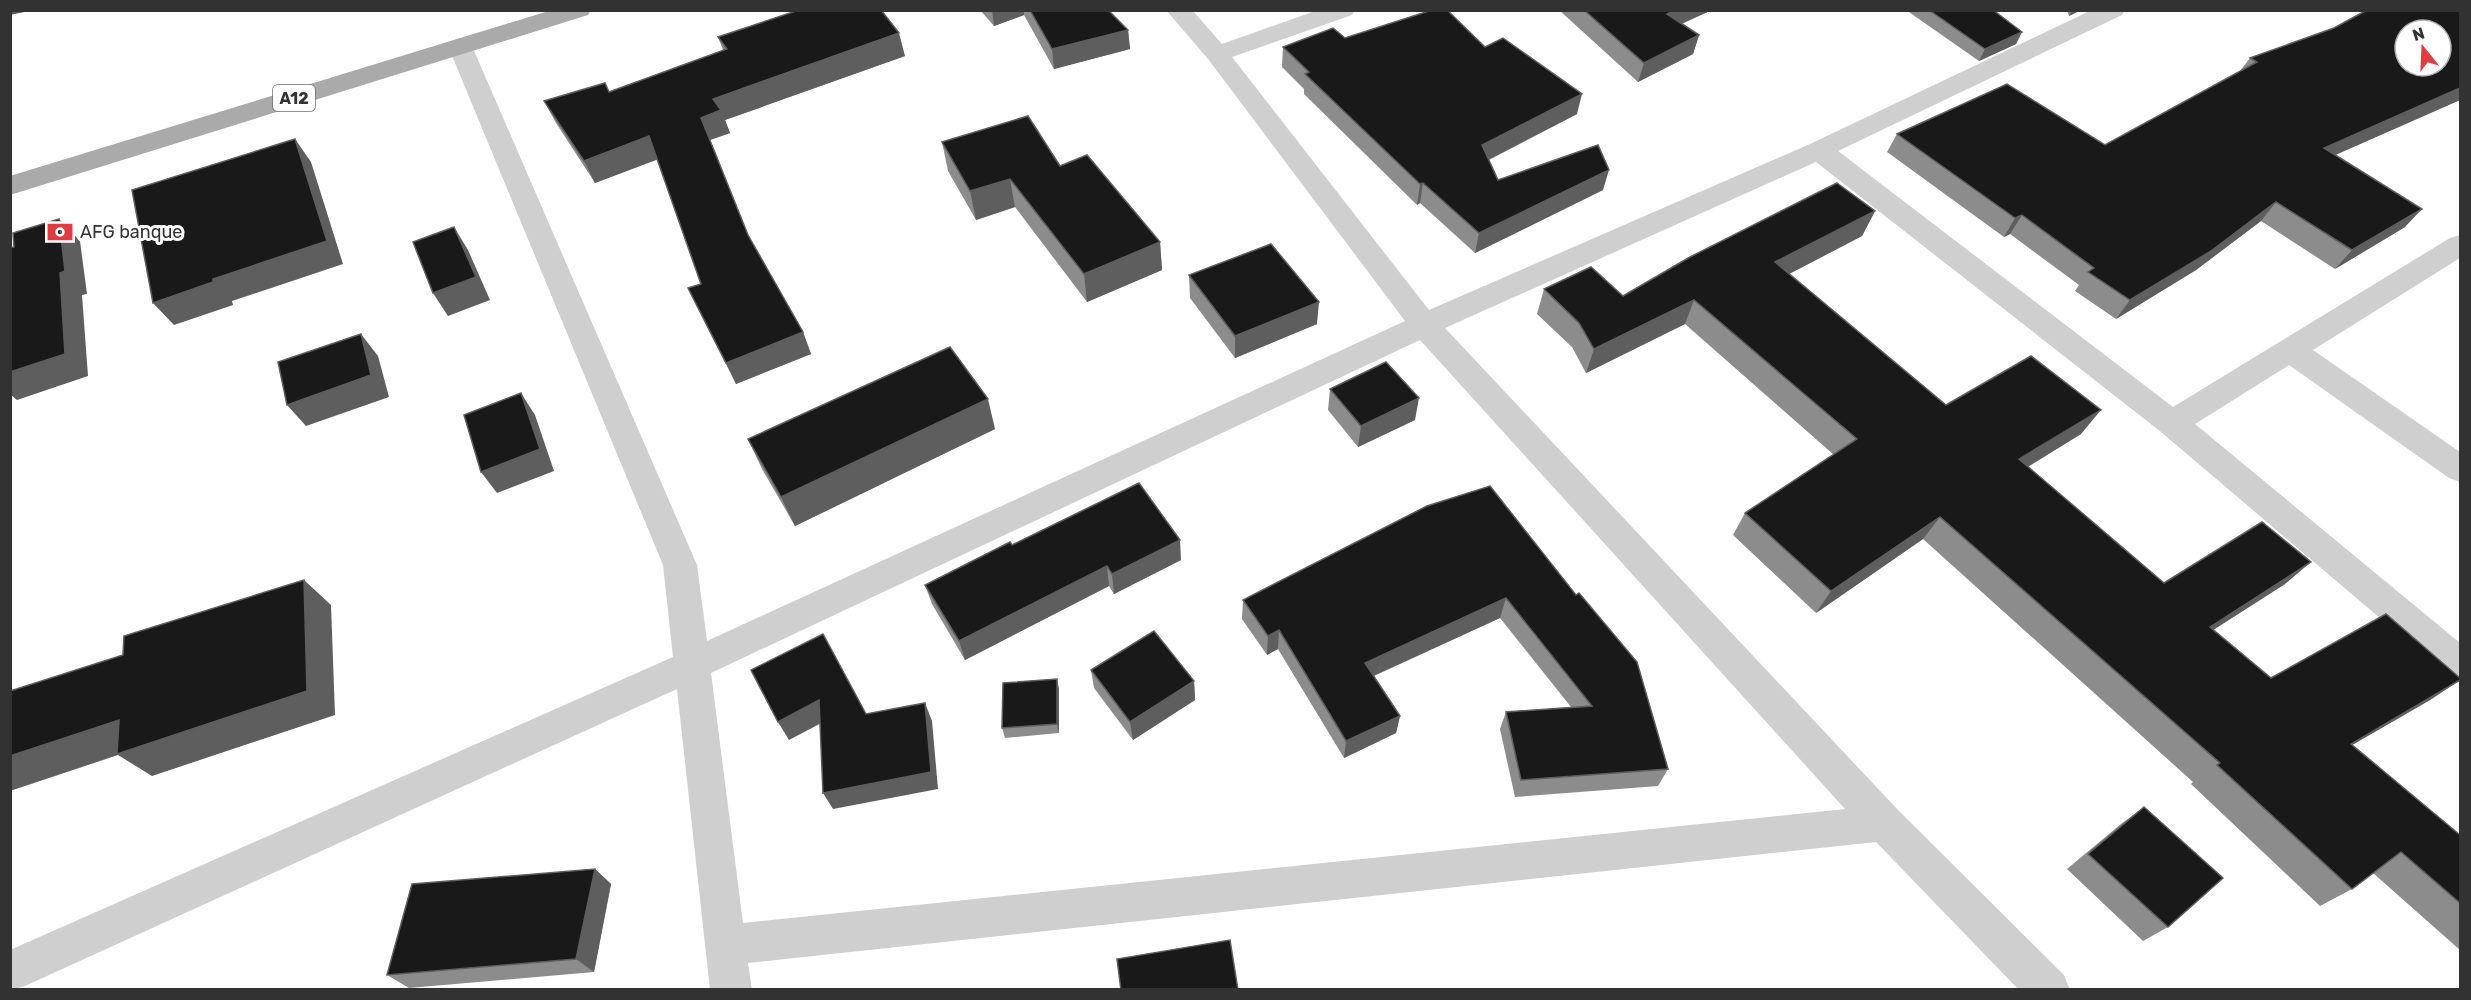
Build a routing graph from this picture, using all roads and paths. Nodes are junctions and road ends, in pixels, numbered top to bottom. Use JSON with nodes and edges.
{"nodes":[{"id":1,"x":579,"y":10,"type":"edge"},
{"id":2,"x":1178,"y":10,"type":"edge"},
{"id":3,"x":1343,"y":10,"type":"edge"},
{"id":4,"x":2113,"y":10,"type":"edge"},
{"id":5,"x":460,"y":46,"type":"junction"},
{"id":6,"x":1217,"y":54,"type":"junction"},
{"id":7,"x":1819,"y":150,"type":"junction"},
{"id":8,"x":10,"y":186,"type":"edge"},
{"id":9,"x":2460,"y":244,"type":"edge"},
{"id":10,"x":1425,"y":325,"type":"junction"},
{"id":11,"x":2290,"y":350,"type":"junction"},
{"id":12,"x":2172,"y":423,"type":"junction"},
{"id":13,"x":2460,"y":468,"type":"edge"},
{"id":14,"x":2460,"y":664,"type":"edge"},
{"id":15,"x":690,"y":666,"type":"junction"},
{"id":16,"x":1884,"y":823,"type":"junction"},
{"id":17,"x":726,"y":945,"type":"junction"},
{"id":18,"x":10,"y":971,"type":"edge"},
{"id":19,"x":730,"y":990,"type":"edge"},
{"id":20,"x":2049,"y":990,"type":"edge"}],
"edges":[{"from":1,"to":5,"type":"main road","number":"A12"},
{"from":2,"to":6,"type":"street"},
{"from":3,"to":6,"type":"street"},
{"from":4,"to":7,"type":"street"},
{"from":5,"to":8,"type":"main road","number":"A12"},
{"from":5,"to":15,"type":"street"},
{"from":6,"to":10,"type":"street"},
{"from":7,"to":10,"type":"street"},
{"from":7,"to":12,"type":"street"},
{"from":9,"to":11,"type":"street"},
{"from":10,"to":15,"type":"street"},
{"from":10,"to":16,"type":"street"},
{"from":11,"to":12,"type":"street"},
{"from":11,"to":13,"type":"street"},
{"from":12,"to":14,"type":"street"},
{"from":15,"to":17,"type":"street"},
{"from":15,"to":18,"type":"street"},
{"from":16,"to":17,"type":"street"},
{"from":16,"to":20,"type":"street"},
{"from":17,"to":19,"type":"street"}]}
